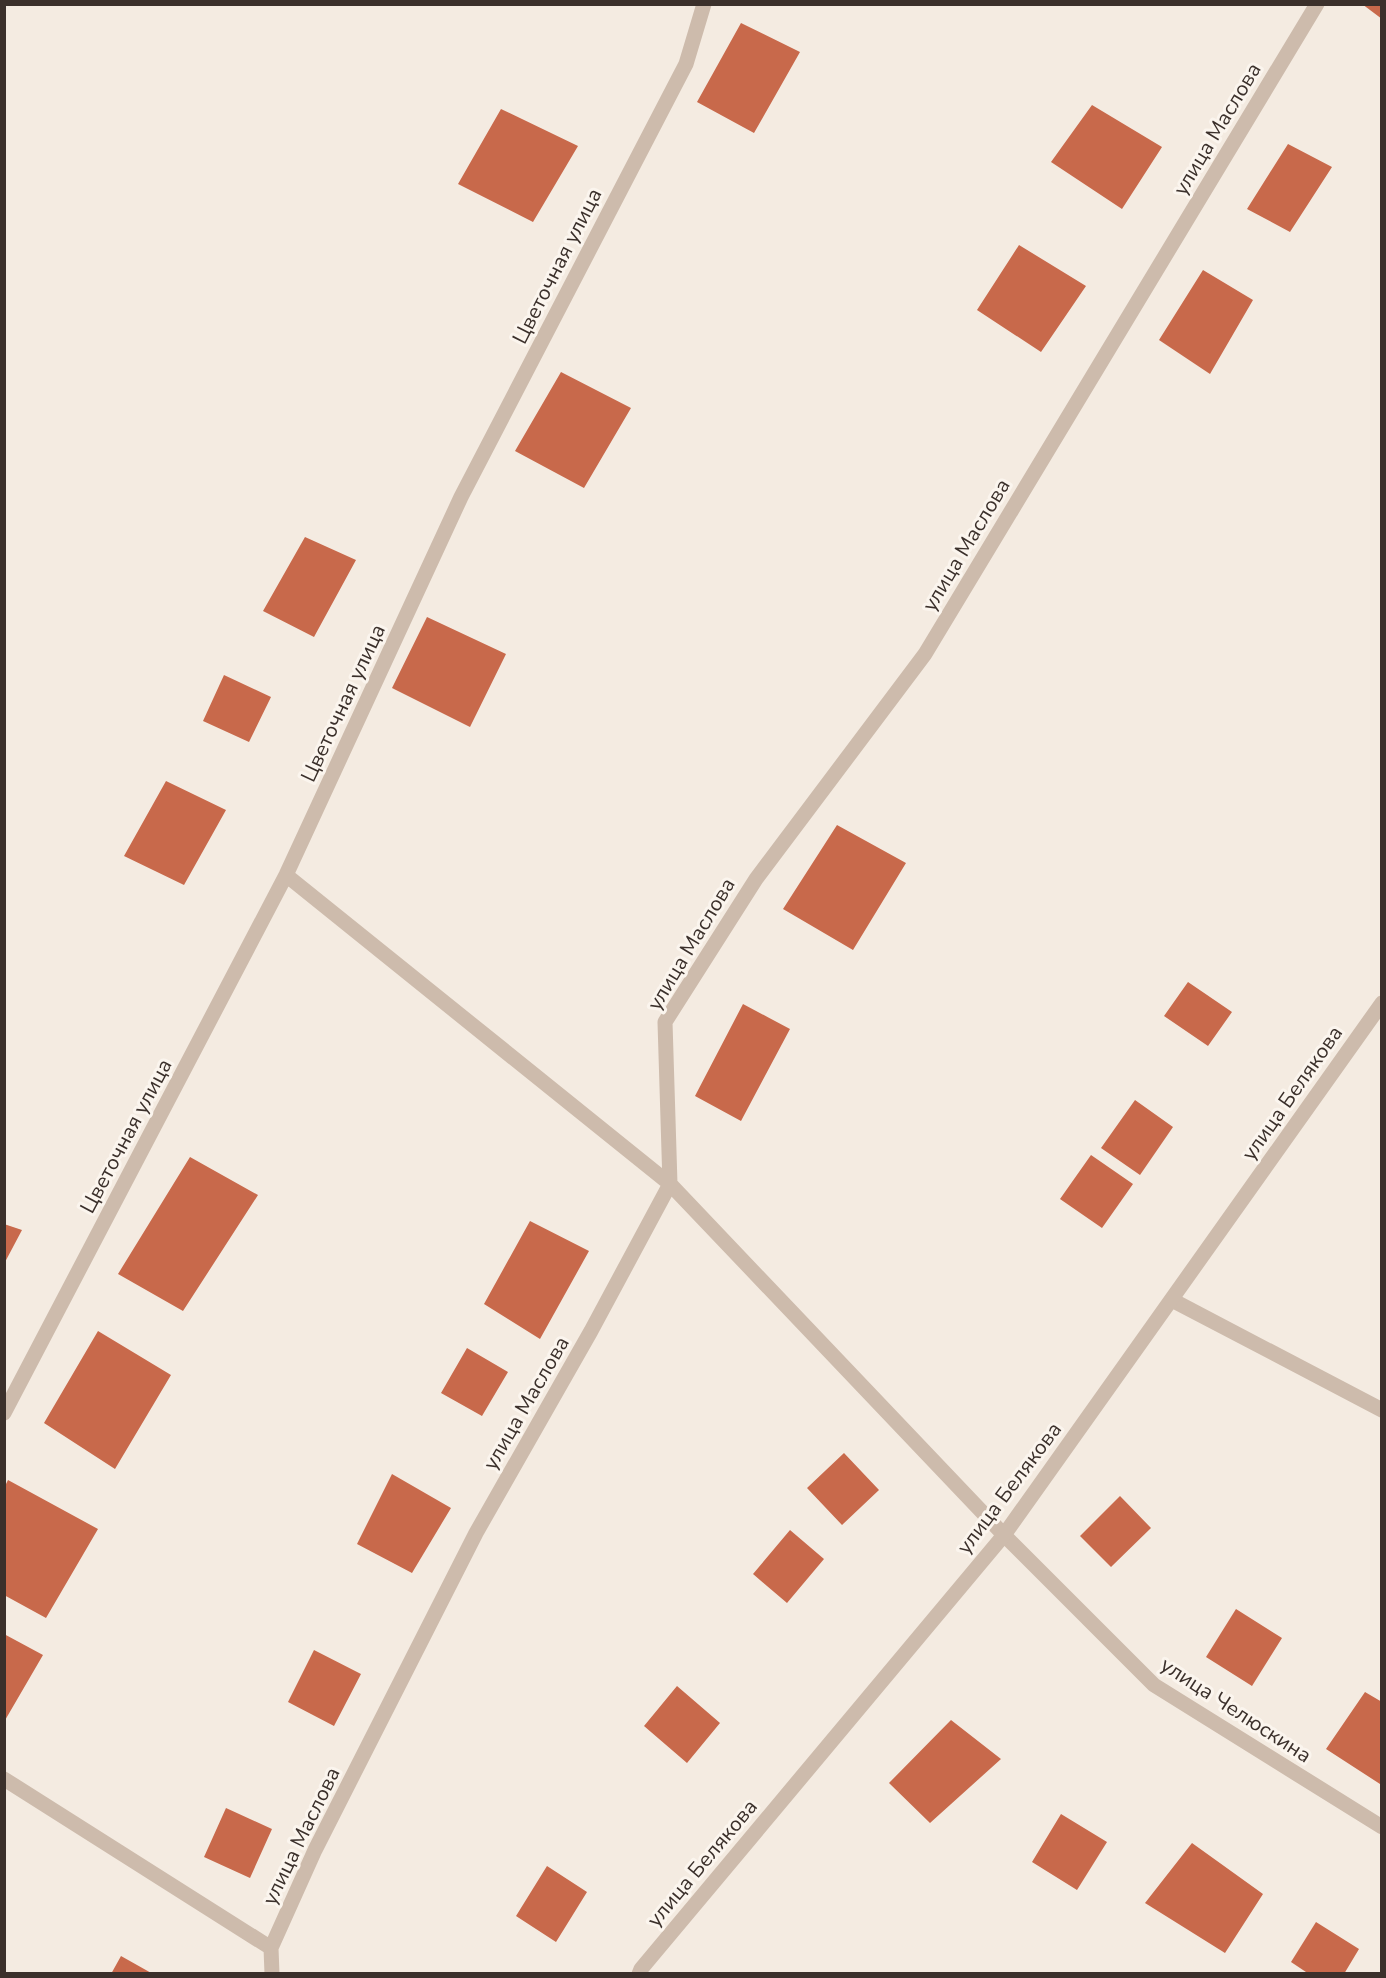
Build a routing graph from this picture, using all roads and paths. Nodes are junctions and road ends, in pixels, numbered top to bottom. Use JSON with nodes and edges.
{"nodes":[{"id":1,"x":704,"y":4,"type":"edge"},
{"id":2,"x":1317,"y":4,"type":"edge"},
{"id":3,"x":286,"y":875,"type":"junction"},
{"id":4,"x":1382,"y":1003,"type":"edge"},
{"id":5,"x":670,"y":1184,"type":"junction"},
{"id":6,"x":1172,"y":1300,"type":"junction"},
{"id":7,"x":1382,"y":1410,"type":"edge"},
{"id":8,"x":4,"y":1413,"type":"edge"},
{"id":9,"x":1004,"y":1535,"type":"junction"},
{"id":10,"x":4,"y":1779,"type":"edge"},
{"id":11,"x":1382,"y":1827,"type":"edge"},
{"id":12,"x":271,"y":1948,"type":"junction"},
{"id":13,"x":272,"y":1974,"type":"edge"},
{"id":14,"x":639,"y":1974,"type":"edge"}],
"edges":[{"from":1,"to":3,"type":"street","name":"Цветочная улица"},
{"from":2,"to":5,"type":"street","name":"улица Маслова"},
{"from":3,"to":5,"type":"street","name":"улица Челюскина"},
{"from":3,"to":8,"type":"street","name":"Цветочная улица"},
{"from":4,"to":6,"type":"street","name":"улица Белякова"},
{"from":5,"to":9,"type":"street","name":"улица Челюскина"},
{"from":5,"to":12,"type":"street","name":"улица Маслова"},
{"from":6,"to":7,"type":"street"},
{"from":6,"to":9,"type":"street","name":"улица Белякова"},
{"from":9,"to":11,"type":"street","name":"улица Челюскина"},
{"from":9,"to":14,"type":"street","name":"улица Белякова"},
{"from":10,"to":12,"type":"street"},
{"from":12,"to":13,"type":"street","name":"улица Маслова"}]}
